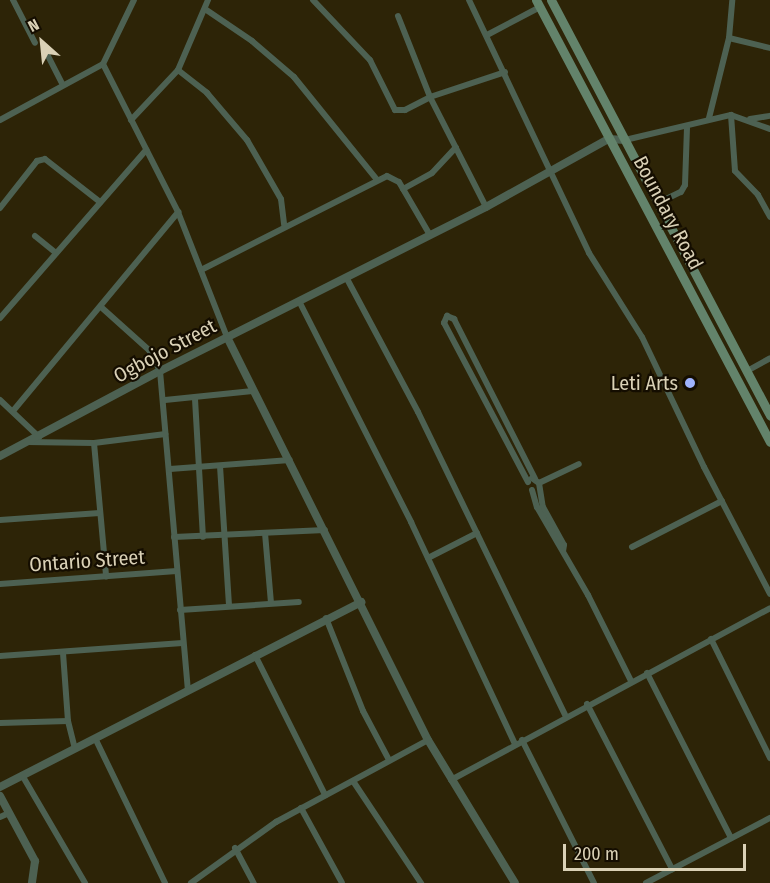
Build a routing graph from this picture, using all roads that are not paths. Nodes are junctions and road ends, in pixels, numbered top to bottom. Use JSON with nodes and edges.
{"nodes":[{"id":1,"x":12,"y":0,"type":"edge"},
{"id":2,"x":134,"y":0,"type":"edge"},
{"id":3,"x":208,"y":0,"type":"edge"},
{"id":4,"x":315,"y":0,"type":"edge"},
{"id":5,"x":469,"y":0,"type":"edge"},
{"id":6,"x":551,"y":0,"type":"edge"},
{"id":7,"x":732,"y":0,"type":"edge"},
{"id":8,"x":538,"y":4,"type":"edge"},
{"id":9,"x":205,"y":9,"type":"junction"},
{"id":10,"x":398,"y":16,"type":"dead end"},
{"id":11,"x":487,"y":35,"type":"junction"},
{"id":12,"x":729,"y":39,"type":"junction"},
{"id":13,"x":35,"y":43,"type":"dead end"},
{"id":14,"x":770,"y":48,"type":"edge"},
{"id":15,"x":45,"y":50,"type":"dead end"},
{"id":16,"x":103,"y":64,"type":"junction"},
{"id":17,"x":178,"y":70,"type":"junction"},
{"id":18,"x":505,"y":72,"type":"junction"},
{"id":19,"x":63,"y":86,"type":"junction"},
{"id":20,"x":430,"y":97,"type":"junction"},
{"id":21,"x":731,"y":115,"type":"junction"},
{"id":22,"x":770,"y":116,"type":"edge"},
{"id":23,"x":708,"y":118,"type":"junction"},
{"id":24,"x":749,"y":119,"type":"junction"},
{"id":25,"x":0,"y":120,"type":"edge"},
{"id":26,"x":130,"y":120,"type":"junction"},
{"id":27,"x":687,"y":128,"type":"junction"},
{"id":28,"x":770,"y":129,"type":"edge"},
{"id":29,"x":608,"y":139,"type":"junction"},
{"id":30,"x":625,"y":140,"type":"junction"},
{"id":31,"x":456,"y":147,"type":"junction"},
{"id":32,"x":146,"y":150,"type":"junction"},
{"id":33,"x":550,"y":170,"type":"junction"},
{"id":34,"x":377,"y":180,"type":"junction"},
{"id":35,"x":403,"y":189,"type":"junction"},
{"id":36,"x":99,"y":202,"type":"junction"},
{"id":37,"x":658,"y":203,"type":"junction"},
{"id":38,"x":486,"y":207,"type":"junction"},
{"id":39,"x":0,"y":208,"type":"edge"},
{"id":40,"x":285,"y":211,"type":"junction"},
{"id":41,"x":178,"y":212,"type":"junction"},
{"id":42,"x":301,"y":216,"type":"junction"},
{"id":43,"x":770,"y":218,"type":"edge"},
{"id":44,"x":284,"y":225,"type":"junction"},
{"id":45,"x":430,"y":235,"type":"junction"},
{"id":46,"x":35,"y":236,"type":"dead end"},
{"id":47,"x":56,"y":254,"type":"junction"},
{"id":48,"x":201,"y":270,"type":"junction"},
{"id":49,"x":346,"y":278,"type":"junction"},
{"id":50,"x":299,"y":301,"type":"junction"},
{"id":51,"x":100,"y":307,"type":"junction"},
{"id":52,"x":2,"y":313,"type":"edge"},
{"id":53,"x":227,"y":337,"type":"junction"},
{"id":54,"x":770,"y":358,"type":"edge"},
{"id":55,"x":160,"y":370,"type":"junction"},
{"id":56,"x":747,"y":371,"type":"junction"},
{"id":57,"x":253,"y":391,"type":"junction"},
{"id":58,"x":195,"y":399,"type":"junction"},
{"id":59,"x":0,"y":400,"type":"edge"},
{"id":60,"x":165,"y":400,"type":"junction"},
{"id":61,"x":13,"y":411,"type":"junction"},
{"id":62,"x":770,"y":416,"type":"edge"},
{"id":63,"x":165,"y":434,"type":"junction"},
{"id":64,"x":39,"y":437,"type":"junction"},
{"id":65,"x":26,"y":442,"type":"junction"},
{"id":66,"x":770,"y":442,"type":"edge"},
{"id":67,"x":94,"y":443,"type":"junction"},
{"id":68,"x":0,"y":456,"type":"edge"},
{"id":69,"x":291,"y":460,"type":"junction"},
{"id":70,"x":579,"y":464,"type":"dead end"},
{"id":71,"x":219,"y":466,"type":"junction"},
{"id":72,"x":200,"y":467,"type":"junction"},
{"id":73,"x":170,"y":469,"type":"junction"},
{"id":74,"x":536,"y":485,"type":"junction"},
{"id":75,"x":722,"y":501,"type":"junction"},
{"id":76,"x":100,"y":513,"type":"junction"},
{"id":77,"x":0,"y":520,"type":"edge"},
{"id":78,"x":325,"y":530,"type":"junction"},
{"id":79,"x":265,"y":533,"type":"junction"},
{"id":80,"x":477,"y":533,"type":"junction"},
{"id":81,"x":224,"y":535,"type":"junction"},
{"id":82,"x":174,"y":537,"type":"junction"},
{"id":83,"x":203,"y":537,"type":"junction"},
{"id":84,"x":632,"y":547,"type":"dead end"},
{"id":85,"x":428,"y":558,"type":"junction"},
{"id":86,"x":177,"y":571,"type":"junction"},
{"id":87,"x":106,"y":576,"type":"junction"},
{"id":88,"x":0,"y":584,"type":"edge"},
{"id":89,"x":770,"y":594,"type":"edge"},
{"id":90,"x":299,"y":602,"type":"dead end"},
{"id":91,"x":361,"y":602,"type":"junction"},
{"id":92,"x":271,"y":603,"type":"junction"},
{"id":93,"x":229,"y":605,"type":"junction"},
{"id":94,"x":770,"y":608,"type":"edge"},
{"id":95,"x":180,"y":610,"type":"junction"},
{"id":96,"x":326,"y":618,"type":"junction"},
{"id":97,"x":711,"y":639,"type":"junction"},
{"id":98,"x":183,"y":643,"type":"junction"},
{"id":99,"x":63,"y":653,"type":"junction"},
{"id":100,"x":255,"y":655,"type":"junction"},
{"id":101,"x":0,"y":656,"type":"edge"},
{"id":102,"x":647,"y":673,"type":"junction"},
{"id":103,"x":631,"y":681,"type":"junction"},
{"id":104,"x":189,"y":689,"type":"junction"},
{"id":105,"x":587,"y":704,"type":"junction"},
{"id":106,"x":565,"y":715,"type":"junction"},
{"id":107,"x":68,"y":721,"type":"junction"},
{"id":108,"x":0,"y":723,"type":"edge"},
{"id":109,"x":95,"y":738,"type":"junction"},
{"id":110,"x":429,"y":740,"type":"junction"},
{"id":111,"x":522,"y":740,"type":"junction"},
{"id":112,"x":515,"y":744,"type":"junction"},
{"id":113,"x":75,"y":748,"type":"junction"},
{"id":114,"x":770,"y":758,"type":"edge"},
{"id":115,"x":389,"y":760,"type":"junction"},
{"id":116,"x":22,"y":776,"type":"junction"},
{"id":117,"x":452,"y":780,"type":"junction"},
{"id":118,"x":353,"y":781,"type":"junction"},
{"id":119,"x":0,"y":787,"type":"edge"},
{"id":120,"x":325,"y":795,"type":"junction"},
{"id":121,"x":0,"y":796,"type":"edge"},
{"id":122,"x":301,"y":808,"type":"junction"},
{"id":123,"x":9,"y":813,"type":"junction"},
{"id":124,"x":0,"y":818,"type":"edge"},
{"id":125,"x":770,"y":818,"type":"edge"},
{"id":126,"x":731,"y":838,"type":"junction"},
{"id":127,"x":235,"y":848,"type":"junction"},
{"id":128,"x":672,"y":869,"type":"junction"},
{"id":129,"x":32,"y":883,"type":"edge"},
{"id":130,"x":85,"y":883,"type":"edge"},
{"id":131,"x":165,"y":883,"type":"edge"},
{"id":132,"x":191,"y":883,"type":"edge"},
{"id":133,"x":254,"y":883,"type":"edge"},
{"id":134,"x":342,"y":883,"type":"edge"},
{"id":135,"x":421,"y":883,"type":"edge"},
{"id":136,"x":515,"y":883,"type":"edge"},
{"id":137,"x":594,"y":883,"type":"edge"},
{"id":138,"x":646,"y":883,"type":"edge"}],
"edges":[{"from":1,"to":13,"type":"street"},
{"from":2,"to":16,"type":"street"},
{"from":3,"to":9,"type":"street"},
{"from":4,"to":20,"type":"street"},
{"from":5,"to":11,"type":"street"},
{"from":6,"to":30,"type":"main road","name":"Boundary Road"},
{"from":7,"to":12,"type":"street"},
{"from":8,"to":11,"type":"street"},
{"from":8,"to":29,"type":"main road","name":"Boundary Road"},
{"from":9,"to":17,"type":"street"},
{"from":9,"to":34,"type":"street"},
{"from":10,"to":20,"type":"street"},
{"from":11,"to":18,"type":"street"},
{"from":12,"to":14,"type":"street"},
{"from":12,"to":23,"type":"street"},
{"from":15,"to":19,"type":"street"},
{"from":16,"to":19,"type":"street"},
{"from":16,"to":26,"type":"street"},
{"from":17,"to":26,"type":"street"},
{"from":17,"to":40,"type":"street"},
{"from":18,"to":20,"type":"street"},
{"from":18,"to":33,"type":"street"},
{"from":19,"to":25,"type":"street"},
{"from":20,"to":31,"type":"street"},
{"from":21,"to":23,"type":"street"},
{"from":21,"to":24,"type":"street"},
{"from":21,"to":43,"type":"street"},
{"from":22,"to":24,"type":"street"},
{"from":23,"to":27,"type":"street"},
{"from":24,"to":28,"type":"street"},
{"from":26,"to":32,"type":"street"},
{"from":27,"to":30,"type":"street"},
{"from":27,"to":37,"type":"street"},
{"from":29,"to":30,"type":"street"},
{"from":29,"to":33,"type":"street","name":"Ogbojo Street"},
{"from":29,"to":66,"type":"main road","name":"Boundary Road"},
{"from":30,"to":37,"type":"main road","name":"Boundary Road"},
{"from":31,"to":35,"type":"street"},
{"from":31,"to":38,"type":"street"},
{"from":32,"to":36,"type":"street"},
{"from":32,"to":41,"type":"street"},
{"from":33,"to":38,"type":"street","name":"Ogbojo Street"},
{"from":33,"to":75,"type":"street"},
{"from":34,"to":35,"type":"street"},
{"from":34,"to":42,"type":"street"},
{"from":35,"to":45,"type":"street"},
{"from":36,"to":39,"type":"street"},
{"from":36,"to":47,"type":"street"},
{"from":37,"to":56,"type":"main road","name":"Boundary Road"},
{"from":38,"to":45,"type":"street","name":"Ogbojo Street"},
{"from":40,"to":42,"type":"street"},
{"from":40,"to":44,"type":"street"},
{"from":41,"to":48,"type":"street"},
{"from":41,"to":51,"type":"street"},
{"from":42,"to":44,"type":"street"},
{"from":44,"to":48,"type":"street"},
{"from":45,"to":49,"type":"street","name":"Ogbojo Street"},
{"from":46,"to":47,"type":"street"},
{"from":47,"to":52,"type":"street"},
{"from":48,"to":53,"type":"street"},
{"from":49,"to":50,"type":"street","name":"Ogbojo Street"},
{"from":49,"to":80,"type":"street"},
{"from":50,"to":53,"type":"street","name":"Ogbojo Street"},
{"from":50,"to":85,"type":"street"},
{"from":51,"to":55,"type":"street"},
{"from":51,"to":61,"type":"street"},
{"from":53,"to":55,"type":"street","name":"Ogbojo Street"},
{"from":53,"to":57,"type":"street"},
{"from":54,"to":56,"type":"street"},
{"from":55,"to":60,"type":"street"},
{"from":55,"to":64,"type":"street","name":"Ogbojo Street"},
{"from":56,"to":62,"type":"main road","name":"Boundary Road"},
{"from":57,"to":58,"type":"street"},
{"from":57,"to":69,"type":"street"},
{"from":58,"to":60,"type":"street"},
{"from":58,"to":72,"type":"street"},
{"from":59,"to":61,"type":"street"},
{"from":60,"to":63,"type":"street"},
{"from":61,"to":64,"type":"street"},
{"from":63,"to":67,"type":"street"},
{"from":63,"to":73,"type":"street"},
{"from":64,"to":65,"type":"street","name":"Ogbojo Street"},
{"from":65,"to":67,"type":"street"},
{"from":65,"to":68,"type":"street","name":"Ogbojo Street"},
{"from":67,"to":76,"type":"street"},
{"from":69,"to":71,"type":"street"},
{"from":69,"to":78,"type":"street"},
{"from":70,"to":74,"type":"street"},
{"from":71,"to":72,"type":"street"},
{"from":71,"to":81,"type":"street"},
{"from":72,"to":73,"type":"street"},
{"from":72,"to":83,"type":"street"},
{"from":73,"to":82,"type":"street"},
{"from":74,"to":74,"type":"street"},
{"from":74,"to":103,"type":"street"},
{"from":75,"to":84,"type":"street"},
{"from":75,"to":89,"type":"street"},
{"from":76,"to":77,"type":"street"},
{"from":76,"to":87,"type":"street"},
{"from":78,"to":79,"type":"street"},
{"from":78,"to":91,"type":"street"},
{"from":79,"to":81,"type":"street"},
{"from":79,"to":92,"type":"street"},
{"from":80,"to":85,"type":"street"},
{"from":80,"to":106,"type":"street"},
{"from":81,"to":83,"type":"street"},
{"from":81,"to":93,"type":"street"},
{"from":82,"to":83,"type":"street"},
{"from":82,"to":86,"type":"street"},
{"from":85,"to":112,"type":"street"},
{"from":86,"to":87,"type":"street","name":"Ontario Street"},
{"from":86,"to":95,"type":"street"},
{"from":87,"to":88,"type":"street","name":"Ontario Street"},
{"from":90,"to":92,"type":"street"},
{"from":91,"to":96,"type":"street"},
{"from":91,"to":110,"type":"street"},
{"from":92,"to":93,"type":"street"},
{"from":93,"to":95,"type":"street"},
{"from":94,"to":97,"type":"street"},
{"from":95,"to":98,"type":"street"},
{"from":96,"to":100,"type":"street"},
{"from":96,"to":115,"type":"street"},
{"from":97,"to":102,"type":"street"},
{"from":97,"to":114,"type":"street"},
{"from":98,"to":99,"type":"street"},
{"from":98,"to":104,"type":"street"},
{"from":99,"to":101,"type":"street"},
{"from":99,"to":107,"type":"street"},
{"from":100,"to":104,"type":"street"},
{"from":100,"to":120,"type":"street"},
{"from":102,"to":103,"type":"street"},
{"from":102,"to":126,"type":"street"},
{"from":103,"to":105,"type":"street"},
{"from":104,"to":109,"type":"street"},
{"from":105,"to":106,"type":"street"},
{"from":105,"to":128,"type":"street"},
{"from":106,"to":111,"type":"street"},
{"from":107,"to":108,"type":"street"},
{"from":107,"to":113,"type":"street"},
{"from":109,"to":113,"type":"street"},
{"from":109,"to":131,"type":"street"},
{"from":110,"to":115,"type":"street"},
{"from":110,"to":117,"type":"street"},
{"from":111,"to":112,"type":"street"},
{"from":111,"to":137,"type":"street"},
{"from":112,"to":117,"type":"street"},
{"from":113,"to":116,"type":"street"},
{"from":115,"to":118,"type":"street"},
{"from":116,"to":119,"type":"street"},
{"from":116,"to":130,"type":"street"},
{"from":117,"to":136,"type":"street"},
{"from":118,"to":120,"type":"street"},
{"from":118,"to":135,"type":"street"},
{"from":120,"to":122,"type":"street"},
{"from":121,"to":123,"type":"street"},
{"from":122,"to":127,"type":"street"},
{"from":122,"to":134,"type":"street"},
{"from":123,"to":124,"type":"street"},
{"from":123,"to":129,"type":"street"},
{"from":125,"to":126,"type":"street"},
{"from":126,"to":128,"type":"street"},
{"from":127,"to":132,"type":"street"},
{"from":127,"to":133,"type":"street"},
{"from":128,"to":138,"type":"street"}]}
